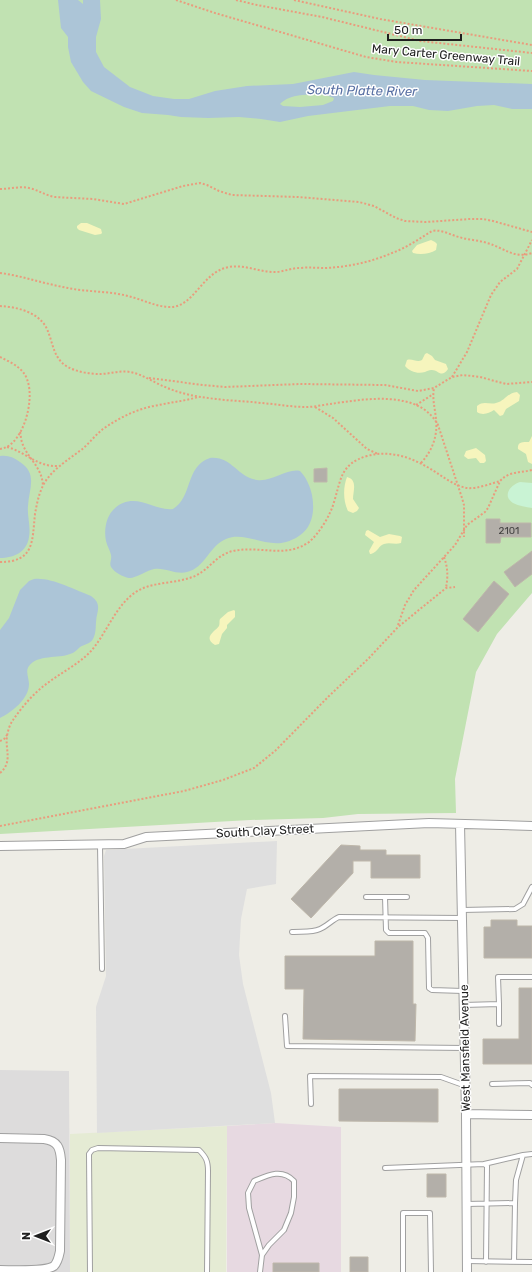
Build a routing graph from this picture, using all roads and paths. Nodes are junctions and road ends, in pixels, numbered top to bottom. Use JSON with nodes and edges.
{"nodes":[{"id":1,"x":176,"y":0,"type":"edge"},
{"id":2,"x":236,"y":0,"type":"edge"},
{"id":3,"x":294,"y":0,"type":"edge"},
{"id":4,"x":532,"y":45,"type":"edge"},
{"id":5,"x":532,"y":53,"type":"edge"},
{"id":6,"x":532,"y":71,"type":"edge"},
{"id":7,"x":0,"y":189,"type":"edge"},
{"id":8,"x":532,"y":232,"type":"edge"},
{"id":9,"x":532,"y":240,"type":"edge"},
{"id":10,"x":532,"y":253,"type":"edge"},
{"id":11,"x":524,"y":255,"type":"junction"},
{"id":12,"x":0,"y":272,"type":"edge"},
{"id":13,"x":0,"y":306,"type":"edge"},
{"id":14,"x":0,"y":357,"type":"edge"},
{"id":15,"x":452,"y":377,"type":"junction"},
{"id":16,"x":146,"y":378,"type":"junction"},
{"id":17,"x":532,"y":382,"type":"edge"},
{"id":18,"x":434,"y":388,"type":"junction"},
{"id":19,"x":433,"y":395,"type":"junction"},
{"id":20,"x":199,"y":397,"type":"junction"},
{"id":21,"x":416,"y":405,"type":"junction"},
{"id":22,"x":314,"y":407,"type":"junction"},
{"id":23,"x":436,"y":421,"type":"junction"},
{"id":24,"x":20,"y":432,"type":"junction"},
{"id":25,"x":7,"y":447,"type":"junction"},
{"id":26,"x":0,"y":449,"type":"edge"},
{"id":27,"x":378,"y":454,"type":"junction"},
{"id":28,"x":33,"y":460,"type":"junction"},
{"id":29,"x":421,"y":463,"type":"junction"},
{"id":30,"x":59,"y":466,"type":"junction"},
{"id":31,"x":532,"y":470,"type":"edge"},
{"id":32,"x":500,"y":481,"type":"junction"},
{"id":33,"x":458,"y":486,"type":"junction"},
{"id":34,"x":43,"y":487,"type":"junction"},
{"id":35,"x":463,"y":531,"type":"junction"},
{"id":36,"x":464,"y":537,"type":"dead end"},
{"id":37,"x":444,"y":557,"type":"junction"},
{"id":38,"x":0,"y":562,"type":"edge"},
{"id":39,"x":455,"y":587,"type":"dead end"},
{"id":40,"x":446,"y":588,"type":"junction"},
{"id":41,"x":398,"y":627,"type":"junction"},
{"id":42,"x":7,"y":736,"type":"junction"},
{"id":43,"x":0,"y":741,"type":"edge"},
{"id":44,"x":0,"y":774,"type":"edge"},
{"id":45,"x":460,"y":824,"type":"junction"},
{"id":46,"x":0,"y":826,"type":"edge"},
{"id":47,"x":532,"y":826,"type":"edge"},
{"id":48,"x":100,"y":844,"type":"junction"},
{"id":49,"x":0,"y":846,"type":"edge"},
{"id":50,"x":532,"y":887,"type":"edge"},
{"id":51,"x":366,"y":897,"type":"dead end"},
{"id":52,"x":386,"y":897,"type":"junction"},
{"id":53,"x":408,"y":897,"type":"dead end"},
{"id":54,"x":462,"y":914,"type":"junction"},
{"id":55,"x":386,"y":917,"type":"junction"},
{"id":56,"x":292,"y":932,"type":"dead end"},
{"id":57,"x":102,"y":969,"type":"dead end"},
{"id":58,"x":532,"y":977,"type":"edge"},
{"id":59,"x":464,"y":991,"type":"junction"},
{"id":60,"x":499,"y":1004,"type":"junction"},
{"id":61,"x":464,"y":1005,"type":"junction"},
{"id":62,"x":285,"y":1016,"type":"dead end"},
{"id":63,"x":499,"y":1024,"type":"dead end"},
{"id":64,"x":465,"y":1048,"type":"junction"},
{"id":65,"x":492,"y":1084,"type":"dead end"},
{"id":66,"x":532,"y":1085,"type":"edge"},
{"id":67,"x":466,"y":1086,"type":"junction"},
{"id":68,"x":311,"y":1104,"type":"dead end"},
{"id":69,"x":466,"y":1114,"type":"junction"},
{"id":70,"x":532,"y":1115,"type":"edge"},
{"id":71,"x":0,"y":1138,"type":"edge"},
{"id":72,"x":532,"y":1154,"type":"edge"},
{"id":73,"x":523,"y":1155,"type":"junction"},
{"id":74,"x":484,"y":1164,"type":"junction"},
{"id":75,"x":466,"y":1165,"type":"junction"},
{"id":76,"x":385,"y":1168,"type":"dead end"},
{"id":77,"x":515,"y":1203,"type":"junction"},
{"id":78,"x":466,"y":1204,"type":"junction"},
{"id":79,"x":486,"y":1204,"type":"junction"},
{"id":80,"x":262,"y":1255,"type":"junction"},
{"id":81,"x":467,"y":1261,"type":"junction"},
{"id":82,"x":486,"y":1262,"type":"junction"},
{"id":83,"x":514,"y":1262,"type":"junction"},
{"id":84,"x":532,"y":1262,"type":"edge"},
{"id":85,"x":0,"y":1270,"type":"edge"},
{"id":86,"x":90,"y":1272,"type":"edge"},
{"id":87,"x":207,"y":1272,"type":"edge"},
{"id":88,"x":260,"y":1272,"type":"edge"},
{"id":89,"x":403,"y":1272,"type":"edge"},
{"id":90,"x":431,"y":1272,"type":"edge"},
{"id":91,"x":467,"y":1272,"type":"edge"}],
"edges":[{"from":1,"to":6,"type":"path","name":"Mary Carter Greenway Trail"},
{"from":2,"to":5,"type":"path"},
{"from":3,"to":4,"type":"path"},
{"from":7,"to":8,"type":"path"},
{"from":9,"to":11,"type":"path"},
{"from":10,"to":11,"type":"path"},
{"from":11,"to":12,"type":"path"},
{"from":11,"to":15,"type":"path"},
{"from":13,"to":16,"type":"path"},
{"from":14,"to":24,"type":"path"},
{"from":15,"to":17,"type":"path"},
{"from":15,"to":18,"type":"path"},
{"from":16,"to":18,"type":"path"},
{"from":16,"to":20,"type":"path"},
{"from":18,"to":19,"type":"path"},
{"from":19,"to":21,"type":"path"},
{"from":19,"to":23,"type":"path"},
{"from":20,"to":22,"type":"path"},
{"from":20,"to":30,"type":"path"},
{"from":21,"to":22,"type":"path"},
{"from":21,"to":23,"type":"path"},
{"from":22,"to":27,"type":"path"},
{"from":23,"to":29,"type":"path"},
{"from":23,"to":33,"type":"path"},
{"from":24,"to":25,"type":"path"},
{"from":24,"to":28,"type":"path"},
{"from":25,"to":26,"type":"path"},
{"from":25,"to":28,"type":"path"},
{"from":27,"to":29,"type":"path"},
{"from":27,"to":42,"type":"path"},
{"from":28,"to":30,"type":"path"},
{"from":28,"to":34,"type":"path"},
{"from":29,"to":33,"type":"path"},
{"from":30,"to":34,"type":"path"},
{"from":31,"to":32,"type":"path"},
{"from":32,"to":33,"type":"path"},
{"from":32,"to":35,"type":"path"},
{"from":33,"to":35,"type":"path"},
{"from":34,"to":38,"type":"path"},
{"from":35,"to":36,"type":"path"},
{"from":35,"to":37,"type":"path"},
{"from":37,"to":40,"type":"path"},
{"from":37,"to":41,"type":"path"},
{"from":39,"to":40,"type":"path"},
{"from":40,"to":41,"type":"path"},
{"from":41,"to":46,"type":"path"},
{"from":42,"to":43,"type":"path"},
{"from":42,"to":44,"type":"path"},
{"from":45,"to":47,"type":"street","name":"South Clay Street"},
{"from":45,"to":48,"type":"street","name":"South Clay Street"},
{"from":45,"to":54,"type":"street","name":"West Mansfield Avenue"},
{"from":48,"to":49,"type":"street","name":"South Clay Street"},
{"from":48,"to":57,"type":"lane"},
{"from":50,"to":54,"type":"lane"},
{"from":51,"to":52,"type":"lane"},
{"from":52,"to":53,"type":"lane"},
{"from":52,"to":55,"type":"lane"},
{"from":54,"to":55,"type":"lane"},
{"from":54,"to":59,"type":"street","name":"West Mansfield Avenue"},
{"from":55,"to":56,"type":"lane"},
{"from":55,"to":59,"type":"lane"},
{"from":58,"to":60,"type":"lane"},
{"from":59,"to":61,"type":"street","name":"West Mansfield Avenue"},
{"from":60,"to":61,"type":"lane"},
{"from":60,"to":63,"type":"lane"},
{"from":61,"to":64,"type":"street","name":"West Mansfield Avenue"},
{"from":62,"to":64,"type":"lane"},
{"from":64,"to":67,"type":"street","name":"West Mansfield Avenue"},
{"from":65,"to":66,"type":"lane"},
{"from":67,"to":68,"type":"lane"},
{"from":67,"to":69,"type":"street","name":"West Mansfield Avenue"},
{"from":69,"to":70,"type":"street"},
{"from":69,"to":75,"type":"street","name":"West Mansfield Avenue"},
{"from":71,"to":85,"type":"street"},
{"from":72,"to":73,"type":"lane"},
{"from":73,"to":74,"type":"lane"},
{"from":73,"to":77,"type":"lane"},
{"from":74,"to":75,"type":"lane"},
{"from":74,"to":79,"type":"lane"},
{"from":75,"to":76,"type":"lane"},
{"from":75,"to":78,"type":"street","name":"West Mansfield Avenue"},
{"from":77,"to":79,"type":"lane"},
{"from":77,"to":83,"type":"lane"},
{"from":78,"to":79,"type":"lane"},
{"from":78,"to":81,"type":"street","name":"West Mansfield Avenue"},
{"from":79,"to":82,"type":"lane"},
{"from":80,"to":80,"type":"lane"},
{"from":80,"to":88,"type":"lane"},
{"from":81,"to":82,"type":"lane"},
{"from":81,"to":91,"type":"street","name":"West Mansfield Avenue"},
{"from":82,"to":83,"type":"lane"},
{"from":83,"to":84,"type":"lane"},
{"from":86,"to":87,"type":"lane"},
{"from":89,"to":90,"type":"lane"}]}
